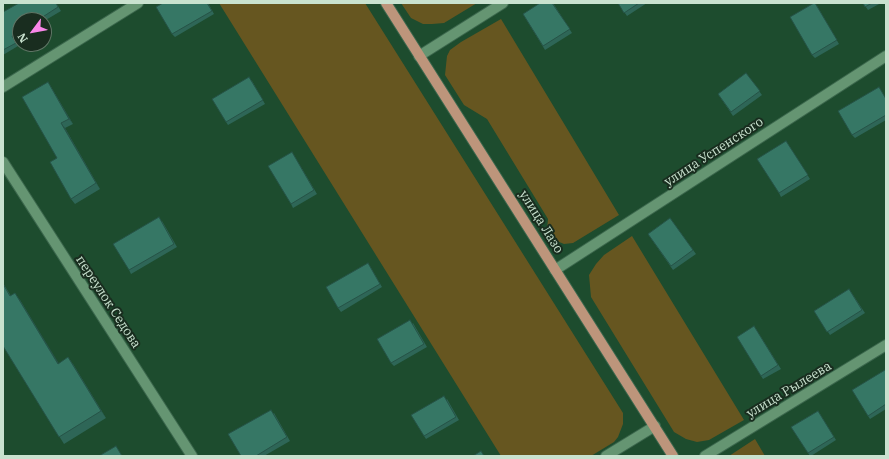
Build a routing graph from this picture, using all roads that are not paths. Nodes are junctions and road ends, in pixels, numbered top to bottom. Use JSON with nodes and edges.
{"nodes":[{"id":1,"x":138,"y":3,"type":"edge"},
{"id":2,"x":386,"y":3,"type":"edge"},
{"id":3,"x":503,"y":3,"type":"edge"},
{"id":4,"x":419,"y":56,"type":"junction"},
{"id":5,"x":886,"y":56,"type":"edge"},
{"id":6,"x":3,"y":87,"type":"edge"},
{"id":7,"x":3,"y":162,"type":"edge"},
{"id":8,"x":555,"y":270,"type":"junction"},
{"id":9,"x":886,"y":345,"type":"edge"},
{"id":10,"x":654,"y":426,"type":"junction"},
{"id":11,"x":192,"y":456,"type":"edge"},
{"id":12,"x":606,"y":456,"type":"edge"},
{"id":13,"x":673,"y":456,"type":"edge"},
{"id":14,"x":705,"y":456,"type":"edge"}],
"edges":[{"from":1,"to":6,"type":"street"},
{"from":2,"to":4,"type":"main road","name":"улица Лазо"},
{"from":3,"to":4,"type":"street"},
{"from":4,"to":8,"type":"main road","name":"улица Лазо"},
{"from":5,"to":8,"type":"street","name":"улица Успенского"},
{"from":7,"to":11,"type":"street","name":"переулок Седова"},
{"from":8,"to":10,"type":"main road","name":"улица Лазо"},
{"from":9,"to":14,"type":"street","name":"улица Рылеева"},
{"from":10,"to":12,"type":"street"},
{"from":10,"to":13,"type":"main road","name":"улица Лазо"}]}
